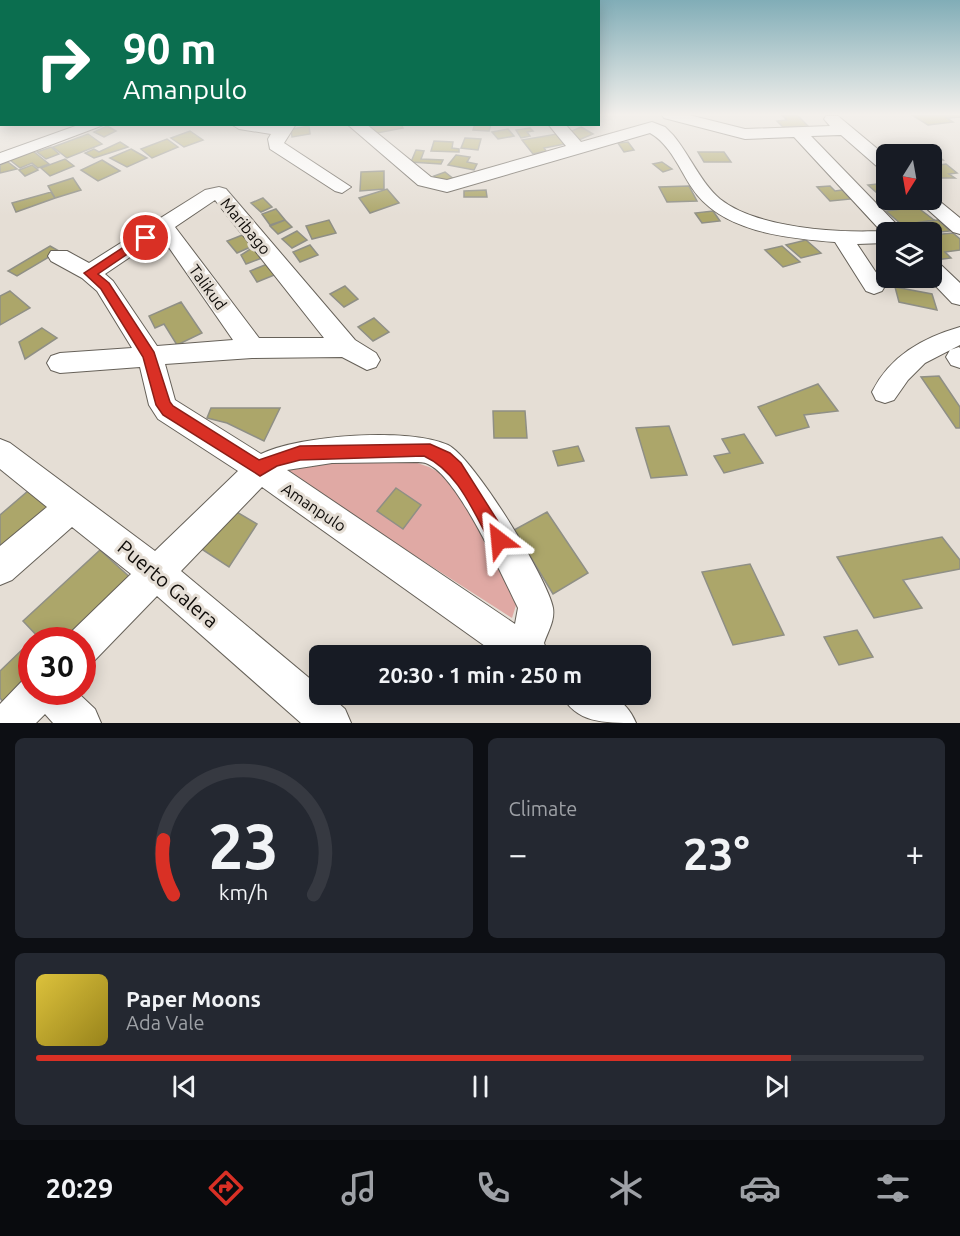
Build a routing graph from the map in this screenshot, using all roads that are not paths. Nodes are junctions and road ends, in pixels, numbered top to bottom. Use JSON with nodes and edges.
{"nodes":[{"id":1,"x":29,"y":149,"type":"edge"},
{"id":2,"x":282,"y":149,"type":"edge"},
{"id":3,"x":386,"y":149,"type":"edge"},
{"id":4,"x":578,"y":149,"type":"edge"},
{"id":5,"x":674,"y":149,"type":"edge"},
{"id":6,"x":814,"y":149,"type":"edge"},
{"id":7,"x":0,"y":159,"type":"edge"},
{"id":8,"x":342,"y":187,"type":"dead end"},
{"id":9,"x":939,"y":210,"type":"edge"},
{"id":10,"x":884,"y":222,"type":"edge"},
{"id":11,"x":164,"y":226,"type":"junction"},
{"id":12,"x":960,"y":228,"type":"edge"},
{"id":13,"x":842,"y":237,"type":"junction"},
{"id":14,"x":876,"y":237,"type":"edge"},
{"id":15,"x":59,"y":256,"type":"dead end"},
{"id":16,"x":90,"y":273,"type":"junction"},
{"id":17,"x":942,"y":279,"type":"edge"},
{"id":18,"x":874,"y":286,"type":"dead end"},
{"id":19,"x":960,"y":297,"type":"edge"},
{"id":20,"x":960,"y":336,"type":"edge"},
{"id":21,"x":252,"y":348,"type":"junction"},
{"id":22,"x":150,"y":356,"type":"junction"},
{"id":23,"x":60,"y":363,"type":"dead end"},
{"id":24,"x":885,"y":392,"type":"dead end"},
{"id":25,"x":2,"y":457,"type":"edge"},
{"id":26,"x":260,"y":469,"type":"junction"},
{"id":27,"x":72,"y":507,"type":"junction"},
{"id":28,"x":0,"y":568,"type":"edge"},
{"id":29,"x":156,"y":572,"type":"junction"},
{"id":30,"x":96,"y":633,"type":"edge"},
{"id":31,"x":517,"y":645,"type":"edge"},
{"id":32,"x":529,"y":645,"type":"edge"},
{"id":33,"x":26,"y":705,"type":"edge"},
{"id":34,"x":63,"y":705,"type":"edge"},
{"id":35,"x":594,"y":705,"type":"edge"},
{"id":36,"x":9,"y":723,"type":"edge"},
{"id":37,"x":81,"y":723,"type":"edge"},
{"id":38,"x":331,"y":723,"type":"edge"},
{"id":39,"x":616,"y":723,"type":"edge"}],
"edges":[{"from":1,"to":7,"type":"street"},
{"from":2,"to":8,"type":"street"},
{"from":3,"to":4,"type":"street"},
{"from":5,"to":13,"type":"street"},
{"from":6,"to":10,"type":"street"},
{"from":9,"to":12,"type":"street"},
{"from":11,"to":16,"type":"street","name":"Maribago"},
{"from":11,"to":21,"type":"street","name":"Talikud"},
{"from":11,"to":21,"type":"street","name":"Maribago"},
{"from":13,"to":14,"type":"street"},
{"from":13,"to":18,"type":"street"},
{"from":15,"to":16,"type":"street","name":"Amanpulo"},
{"from":16,"to":22,"type":"street","name":"Amanpulo"},
{"from":17,"to":19,"type":"street"},
{"from":20,"to":24,"type":"street"},
{"from":21,"to":22,"type":"street","name":"Maribago"},
{"from":22,"to":23,"type":"street","name":"Maribago"},
{"from":22,"to":26,"type":"street","name":"Amanpulo"},
{"from":25,"to":27,"type":"street","name":"Puerto Galera"},
{"from":26,"to":29,"type":"street"},
{"from":26,"to":31,"type":"street","name":"Amanpulo"},
{"from":26,"to":32,"type":"street"},
{"from":27,"to":28,"type":"street"},
{"from":27,"to":29,"type":"street","name":"Puerto Galera"},
{"from":29,"to":30,"type":"street"},
{"from":29,"to":38,"type":"street","name":"Puerto Galera"},
{"from":33,"to":36,"type":"street"},
{"from":34,"to":37,"type":"street"},
{"from":35,"to":39,"type":"street"}]}
